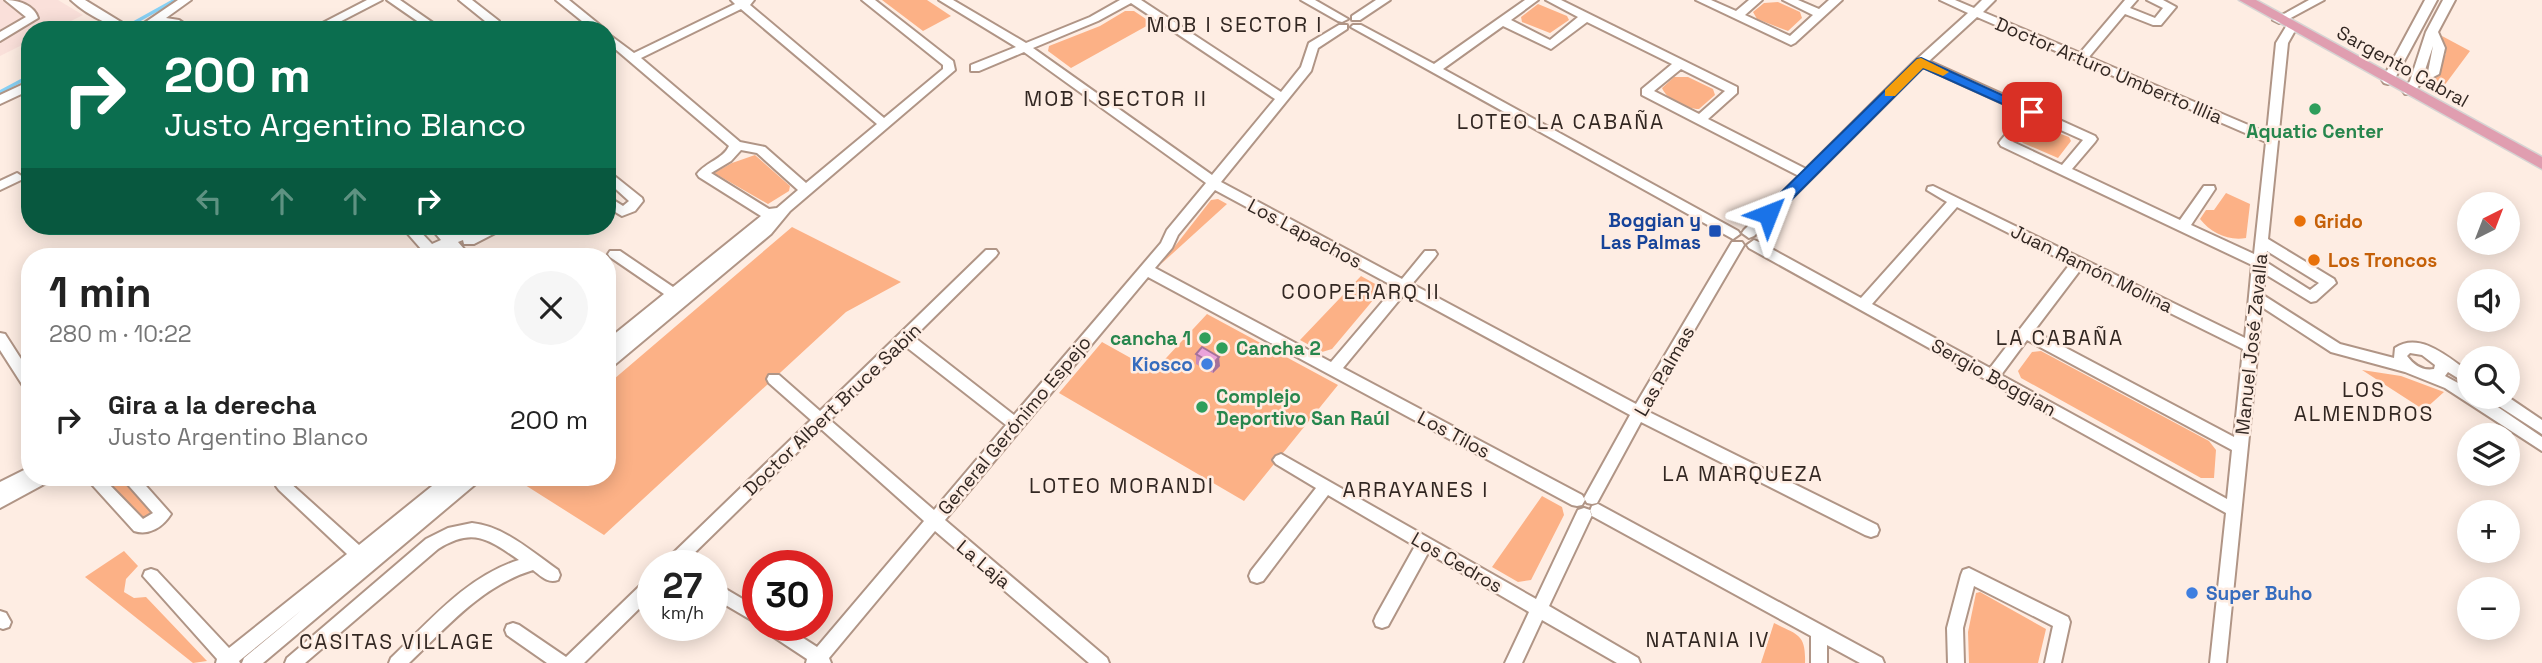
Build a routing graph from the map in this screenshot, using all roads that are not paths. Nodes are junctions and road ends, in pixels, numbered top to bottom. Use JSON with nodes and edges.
{"nodes":[{"id":1,"x":11,"y":0,"type":"edge"},
{"id":2,"x":77,"y":0,"type":"edge"},
{"id":3,"x":186,"y":0,"type":"edge"},
{"id":4,"x":376,"y":0,"type":"edge"},
{"id":5,"x":393,"y":0,"type":"edge"},
{"id":6,"x":465,"y":0,"type":"edge"},
{"id":7,"x":562,"y":0,"type":"edge"},
{"id":8,"x":868,"y":0,"type":"edge"},
{"id":9,"x":945,"y":0,"type":"edge"},
{"id":10,"x":1128,"y":0,"type":"edge"},
{"id":11,"x":1133,"y":0,"type":"edge"},
{"id":12,"x":1307,"y":0,"type":"edge"},
{"id":13,"x":1384,"y":0,"type":"edge"},
{"id":14,"x":1532,"y":0,"type":"edge"},
{"id":15,"x":1552,"y":0,"type":"edge"},
{"id":16,"x":1702,"y":0,"type":"edge"},
{"id":17,"x":1756,"y":0,"type":"edge"},
{"id":18,"x":1789,"y":0,"type":"edge"},
{"id":19,"x":1836,"y":0,"type":"edge"},
{"id":20,"x":1946,"y":0,"type":"edge"},
{"id":21,"x":1989,"y":0,"type":"edge"},
{"id":22,"x":2153,"y":0,"type":"edge"},
{"id":23,"x":2246,"y":0,"type":"edge"},
{"id":24,"x":2318,"y":0,"type":"edge"},
{"id":25,"x":2431,"y":0,"type":"edge"},
{"id":26,"x":2449,"y":0,"type":"edge"},
{"id":27,"x":743,"y":1,"type":"edge"},
{"id":28,"x":2127,"y":5,"type":"edge"},
{"id":29,"x":1976,"y":13,"type":"junction"},
{"id":30,"x":1820,"y":14,"type":"junction"},
{"id":31,"x":1737,"y":16,"type":"junction"},
{"id":32,"x":1586,"y":17,"type":"junction"},
{"id":33,"x":154,"y":20,"type":"joint"},
{"id":34,"x":1503,"y":20,"type":"junction"},
{"id":35,"x":27,"y":21,"type":"edge"},
{"id":36,"x":113,"y":21,"type":"edge"},
{"id":37,"x":164,"y":21,"type":"edge"},
{"id":38,"x":333,"y":21,"type":"edge"},
{"id":39,"x":424,"y":21,"type":"edge"},
{"id":40,"x":492,"y":21,"type":"edge"},
{"id":41,"x":589,"y":21,"type":"edge"},
{"id":42,"x":1350,"y":23,"type":"junction"},
{"id":43,"x":2285,"y":24,"type":"junction"},
{"id":44,"x":21,"y":25,"type":"edge"},
{"id":45,"x":0,"y":37,"type":"edge"},
{"id":46,"x":616,"y":43,"type":"edge"},
{"id":47,"x":1024,"y":47,"type":"junction"},
{"id":48,"x":634,"y":57,"type":"junction"},
{"id":49,"x":2082,"y":58,"type":"junction"},
{"id":50,"x":1921,"y":62,"type":"junction"},
{"id":51,"x":1680,"y":64,"type":"junction"},
{"id":52,"x":975,"y":68,"type":"dead end"},
{"id":53,"x":1435,"y":69,"type":"junction"},
{"id":54,"x":2388,"y":80,"type":"junction"},
{"id":55,"x":2413,"y":86,"type":"junction"},
{"id":56,"x":21,"y":90,"type":"edge"},
{"id":57,"x":1283,"y":99,"type":"junction"},
{"id":58,"x":0,"y":100,"type":"edge"},
{"id":59,"x":2032,"y":112,"type":"junction"},
{"id":60,"x":1700,"y":120,"type":"junction"},
{"id":61,"x":884,"y":124,"type":"junction"},
{"id":62,"x":2272,"y":140,"type":"junction"},
{"id":63,"x":736,"y":145,"type":"junction"},
{"id":64,"x":2542,"y":164,"type":"edge"},
{"id":65,"x":2064,"y":171,"type":"junction"},
{"id":66,"x":1807,"y":175,"type":"junction"},
{"id":67,"x":17,"y":177,"type":"dead end"},
{"id":68,"x":616,"y":182,"type":"edge"},
{"id":69,"x":1214,"y":183,"type":"junction"},
{"id":70,"x":0,"y":186,"type":"edge"},
{"id":71,"x":2209,"y":189,"type":"dead end"},
{"id":72,"x":806,"y":190,"type":"junction"},
{"id":73,"x":1933,"y":190,"type":"dead end"},
{"id":74,"x":1955,"y":201,"type":"junction"},
{"id":75,"x":616,"y":207,"type":"edge"},
{"id":76,"x":772,"y":218,"type":"junction"},
{"id":77,"x":2183,"y":226,"type":"junction"},
{"id":78,"x":444,"y":235,"type":"edge"},
{"id":79,"x":470,"y":235,"type":"edge"},
{"id":80,"x":482,"y":235,"type":"edge"},
{"id":81,"x":1735,"y":239,"type":"junction"},
{"id":82,"x":1751,"y":239,"type":"junction"},
{"id":83,"x":2261,"y":241,"type":"junction"},
{"id":84,"x":456,"y":248,"type":"edge"},
{"id":85,"x":458,"y":248,"type":"edge"},
{"id":86,"x":459,"y":248,"type":"edge"},
{"id":87,"x":991,"y":253,"type":"dead end"},
{"id":88,"x":1430,"y":254,"type":"dead end"},
{"id":89,"x":616,"y":255,"type":"edge"},
{"id":90,"x":2079,"y":262,"type":"junction"},
{"id":91,"x":2259,"y":263,"type":"junction"},
{"id":92,"x":1147,"y":270,"type":"junction"},
{"id":93,"x":1403,"y":285,"type":"junction"},
{"id":94,"x":2256,"y":292,"type":"junction"},
{"id":95,"x":678,"y":297,"type":"junction"},
{"id":96,"x":1863,"y":305,"type":"junction"},
{"id":97,"x":2025,"y":333,"type":"junction"},
{"id":98,"x":0,"y":338,"type":"edge"},
{"id":99,"x":905,"y":338,"type":"junction"},
{"id":100,"x":616,"y":342,"type":"edge"},
{"id":101,"x":2251,"y":347,"type":"junction"},
{"id":102,"x":2350,"y":351,"type":"junction"},
{"id":103,"x":616,"y":355,"type":"edge"},
{"id":104,"x":2393,"y":358,"type":"junction"},
{"id":105,"x":2438,"y":359,"type":"junction"},
{"id":106,"x":1333,"y":370,"type":"junction"},
{"id":107,"x":21,"y":371,"type":"edge"},
{"id":108,"x":2457,"y":371,"type":"edge"},
{"id":109,"x":1992,"y":376,"type":"junction"},
{"id":110,"x":2427,"y":376,"type":"junction"},
{"id":111,"x":774,"y":379,"type":"dead end"},
{"id":112,"x":2457,"y":389,"type":"edge"},
{"id":113,"x":2488,"y":409,"type":"edge"},
{"id":114,"x":2514,"y":409,"type":"edge"},
{"id":115,"x":1639,"y":414,"type":"junction"},
{"id":116,"x":820,"y":420,"type":"junction"},
{"id":117,"x":1015,"y":424,"type":"junction"},
{"id":118,"x":2542,"y":428,"type":"edge"},
{"id":119,"x":2542,"y":445,"type":"edge"},
{"id":120,"x":2240,"y":447,"type":"junction"},
{"id":121,"x":1281,"y":460,"type":"dead end"},
{"id":122,"x":21,"y":478,"type":"edge"},
{"id":123,"x":29,"y":486,"type":"edge"},
{"id":124,"x":102,"y":486,"type":"edge"},
{"id":125,"x":137,"y":486,"type":"edge"},
{"id":126,"x":284,"y":486,"type":"dead end"},
{"id":127,"x":444,"y":486,"type":"edge"},
{"id":128,"x":462,"y":486,"type":"edge"},
{"id":129,"x":1326,"y":486,"type":"junction"},
{"id":130,"x":0,"y":490,"type":"edge"},
{"id":131,"x":0,"y":502,"type":"edge"},
{"id":132,"x":1588,"y":506,"type":"junction"},
{"id":133,"x":2234,"y":510,"type":"junction"},
{"id":134,"x":934,"y":520,"type":"junction"},
{"id":135,"x":1871,"y":530,"type":"dead end"},
{"id":136,"x":1425,"y":543,"type":"junction"},
{"id":137,"x":689,"y":550,"type":"edge"},
{"id":138,"x":365,"y":559,"type":"junction"},
{"id":139,"x":534,"y":563,"type":"junction"},
{"id":140,"x":552,"y":575,"type":"dead end"},
{"id":141,"x":151,"y":576,"type":"dead end"},
{"id":142,"x":1257,"y":576,"type":"dead end"},
{"id":143,"x":637,"y":600,"type":"edge"},
{"id":144,"x":1539,"y":609,"type":"junction"},
{"id":145,"x":1382,"y":621,"type":"dead end"},
{"id":146,"x":513,"y":630,"type":"dead end"},
{"id":147,"x":1819,"y":632,"type":"junction"},
{"id":148,"x":791,"y":641,"type":"edge"},
{"id":149,"x":252,"y":661,"type":"edge"},
{"id":150,"x":300,"y":661,"type":"edge"},
{"id":151,"x":819,"y":661,"type":"edge"},
{"id":152,"x":229,"y":662,"type":"edge"},
{"id":153,"x":397,"y":663,"type":"edge"},
{"id":154,"x":561,"y":663,"type":"edge"},
{"id":155,"x":572,"y":663,"type":"edge"},
{"id":156,"x":1101,"y":663,"type":"edge"},
{"id":157,"x":1513,"y":663,"type":"edge"},
{"id":158,"x":1632,"y":663,"type":"edge"},
{"id":159,"x":1819,"y":663,"type":"edge"},
{"id":160,"x":1875,"y":663,"type":"edge"},
{"id":161,"x":1956,"y":663,"type":"edge"},
{"id":162,"x":2053,"y":663,"type":"edge"},
{"id":163,"x":2218,"y":663,"type":"edge"}],
"edges":[{"from":1,"to":35,"type":"street"},
{"from":2,"to":36,"type":"street"},
{"from":3,"to":33,"type":"street"},
{"from":4,"to":38,"type":"street"},
{"from":5,"to":39,"type":"street"},
{"from":6,"to":40,"type":"street"},
{"from":7,"to":41,"type":"street"},
{"from":8,"to":61,"type":"street"},
{"from":9,"to":47,"type":"street","name":"Los Lapachos"},
{"from":10,"to":47,"type":"street"},
{"from":11,"to":57,"type":"street"},
{"from":12,"to":42,"type":"street"},
{"from":13,"to":42,"type":"street","name":"General Gerónimo Espejo"},
{"from":14,"to":34,"type":"street"},
{"from":15,"to":32,"type":"street"},
{"from":16,"to":31,"type":"street"},
{"from":17,"to":31,"type":"street"},
{"from":18,"to":30,"type":"street"},
{"from":19,"to":30,"type":"street"},
{"from":20,"to":29,"type":"street","name":"Doctor Arturo Umberto Illia"},
{"from":21,"to":29,"type":"street"},
{"from":22,"to":28,"type":"street"},
{"from":23,"to":43,"type":"main road","name":"Sargento Cabral"},
{"from":24,"to":43,"type":"street"},
{"from":25,"to":54,"type":"street"},
{"from":26,"to":55,"type":"street"},
{"from":27,"to":48,"type":"street"},
{"from":27,"to":61,"type":"street"},
{"from":28,"to":49,"type":"street"},
{"from":29,"to":49,"type":"street","name":"Doctor Arturo Umberto Illia"},
{"from":29,"to":50,"type":"street"},
{"from":30,"to":31,"type":"street"},
{"from":32,"to":34,"type":"street"},
{"from":32,"to":51,"type":"street"},
{"from":33,"to":37,"type":"street"},
{"from":34,"to":53,"type":"street"},
{"from":42,"to":53,"type":"street"},
{"from":42,"to":57,"type":"street","name":"General Gerónimo Espejo"},
{"from":43,"to":54,"type":"main road","name":"Sargento Cabral"},
{"from":43,"to":62,"type":"street","name":"Manuel José Zavalla"},
{"from":44,"to":45,"type":"street"},
{"from":46,"to":48,"type":"street"},
{"from":47,"to":52,"type":"street"},
{"from":47,"to":69,"type":"street","name":"Los Lapachos"},
{"from":48,"to":63,"type":"street"},
{"from":49,"to":62,"type":"street","name":"Doctor Arturo Umberto Illia"},
{"from":50,"to":59,"type":"street"},
{"from":50,"to":66,"type":"street"},
{"from":51,"to":60,"type":"street"},
{"from":51,"to":60,"type":"street"},
{"from":53,"to":81,"type":"street"},
{"from":54,"to":55,"type":"main road","name":"Sargento Cabral"},
{"from":55,"to":64,"type":"main road","name":"Sargento Cabral"},
{"from":56,"to":58,"type":"street"},
{"from":57,"to":69,"type":"street","name":"General Gerónimo Espejo"},
{"from":59,"to":65,"type":"street"},
{"from":59,"to":65,"type":"street"},
{"from":60,"to":66,"type":"street"},
{"from":61,"to":72,"type":"street"},
{"from":62,"to":83,"type":"street","name":"Manuel José Zavalla"},
{"from":63,"to":72,"type":"street"},
{"from":63,"to":76,"type":"street"},
{"from":65,"to":77,"type":"street"},
{"from":66,"to":82,"type":"street"},
{"from":67,"to":70,"type":"street"},
{"from":68,"to":75,"type":"street"},
{"from":69,"to":92,"type":"street","name":"General Gerónimo Espejo"},
{"from":69,"to":93,"type":"street","name":"Los Lapachos"},
{"from":71,"to":77,"type":"street"},
{"from":72,"to":76,"type":"street"},
{"from":73,"to":74,"type":"street","name":"Juan Ramón Molina"},
{"from":74,"to":90,"type":"street","name":"Juan Ramón Molina"},
{"from":74,"to":96,"type":"street"},
{"from":76,"to":95,"type":"street"},
{"from":77,"to":91,"type":"street"},
{"from":78,"to":84,"type":"street"},
{"from":79,"to":85,"type":"street"},
{"from":80,"to":86,"type":"street"},
{"from":81,"to":82,"type":"street"},
{"from":81,"to":115,"type":"street","name":"Las Palmas"},
{"from":82,"to":96,"type":"street","name":"Sergio Boggian"},
{"from":83,"to":91,"type":"street","name":"Manuel José Zavalla"},
{"from":83,"to":91,"type":"street"},
{"from":87,"to":99,"type":"street","name":"Doctor Albert Bruce Sabin"},
{"from":88,"to":93,"type":"street"},
{"from":89,"to":95,"type":"street"},
{"from":90,"to":97,"type":"street"},
{"from":90,"to":101,"type":"street","name":"Juan Ramón Molina"},
{"from":91,"to":94,"type":"street","name":"Manuel José Zavalla"},
{"from":92,"to":106,"type":"street","name":"Los Tilos"},
{"from":92,"to":117,"type":"street","name":"General Gerónimo Espejo"},
{"from":93,"to":106,"type":"street"},
{"from":93,"to":115,"type":"street","name":"Los Lapachos"},
{"from":94,"to":101,"type":"street","name":"Manuel José Zavalla"},
{"from":94,"to":102,"type":"street"},
{"from":94,"to":102,"type":"street"},
{"from":95,"to":100,"type":"street"},
{"from":95,"to":103,"type":"street"},
{"from":96,"to":109,"type":"street","name":"Sergio Boggian"},
{"from":97,"to":109,"type":"street"},
{"from":97,"to":120,"type":"street"},
{"from":98,"to":107,"type":"street"},
{"from":99,"to":116,"type":"street","name":"Doctor Albert Bruce Sabin"},
{"from":99,"to":117,"type":"street"},
{"from":101,"to":120,"type":"street","name":"Manuel José Zavalla"},
{"from":102,"to":104,"type":"street"},
{"from":104,"to":105,"type":"street"},
{"from":104,"to":110,"type":"street"},
{"from":105,"to":108,"type":"street"},
{"from":105,"to":110,"type":"street"},
{"from":106,"to":132,"type":"street","name":"Los Tilos"},
{"from":109,"to":133,"type":"street","name":"Sergio Boggian"},
{"from":110,"to":112,"type":"street"},
{"from":111,"to":116,"type":"street","name":"La Laja"},
{"from":113,"to":119,"type":"street"},
{"from":114,"to":118,"type":"street"},
{"from":115,"to":132,"type":"street","name":"Las Palmas"},
{"from":115,"to":135,"type":"street","name":"Los Lapachos"},
{"from":116,"to":134,"type":"street","name":"La Laja"},
{"from":116,"to":137,"type":"street","name":"Doctor Albert Bruce Sabin"},
{"from":117,"to":134,"type":"street","name":"General Gerónimo Espejo"},
{"from":120,"to":133,"type":"street","name":"Manuel José Zavalla"},
{"from":121,"to":129,"type":"street","name":"Los Cedros"},
{"from":122,"to":130,"type":"street"},
{"from":123,"to":131,"type":"street"},
{"from":124,"to":125,"type":"street"},
{"from":126,"to":138,"type":"street"},
{"from":127,"to":138,"type":"street"},
{"from":128,"to":138,"type":"street"},
{"from":129,"to":136,"type":"street","name":"Los Cedros"},
{"from":129,"to":142,"type":"street"},
{"from":132,"to":144,"type":"street","name":"Las Palmas"},
{"from":132,"to":147,"type":"street","name":"Los Tilos"},
{"from":133,"to":163,"type":"street","name":"Manuel José Zavalla"},
{"from":134,"to":151,"type":"street","name":"General Gerónimo Espejo"},
{"from":134,"to":156,"type":"street","name":"La Laja"},
{"from":136,"to":144,"type":"street","name":"Los Cedros"},
{"from":136,"to":145,"type":"street"},
{"from":138,"to":149,"type":"street"},
{"from":138,"to":152,"type":"street"},
{"from":139,"to":140,"type":"street"},
{"from":139,"to":150,"type":"street"},
{"from":139,"to":153,"type":"street"},
{"from":141,"to":152,"type":"street"},
{"from":143,"to":155,"type":"street"},
{"from":144,"to":157,"type":"street","name":"Las Palmas"},
{"from":144,"to":158,"type":"street","name":"Los Cedros"},
{"from":146,"to":154,"type":"street"},
{"from":147,"to":159,"type":"street"},
{"from":147,"to":160,"type":"street","name":"Los Tilos"},
{"from":148,"to":151,"type":"street"},
{"from":161,"to":162,"type":"street"}]}
